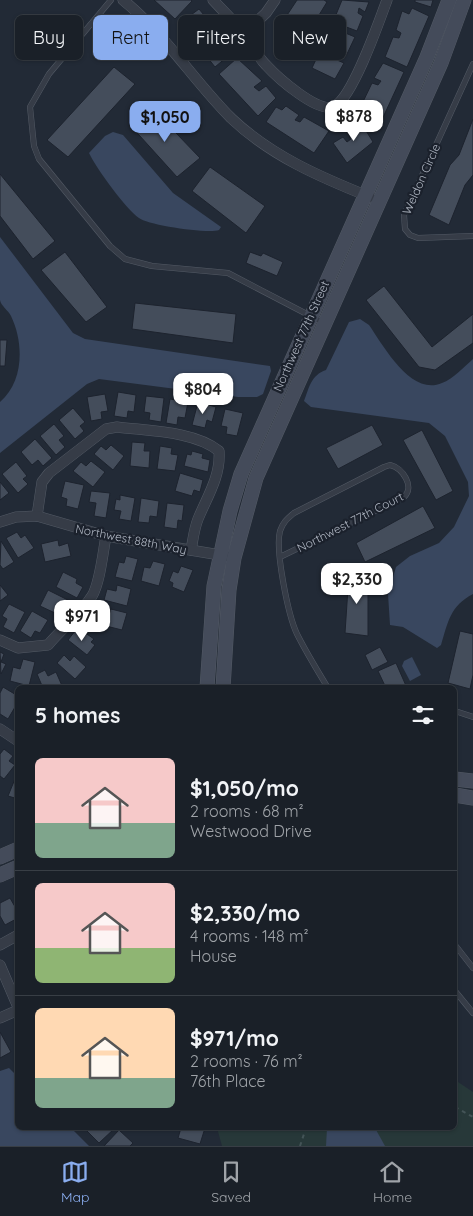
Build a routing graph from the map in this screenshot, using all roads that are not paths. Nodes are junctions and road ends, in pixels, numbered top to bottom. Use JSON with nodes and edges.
{"nodes":[{"id":1,"x":111,"y":0,"type":"edge"},
{"id":2,"x":123,"y":0,"type":"edge"},
{"id":3,"x":213,"y":0,"type":"edge"},
{"id":4,"x":275,"y":0,"type":"edge"},
{"id":5,"x":387,"y":0,"type":"edge"},
{"id":6,"x":449,"y":0,"type":"edge"},
{"id":7,"x":464,"y":0,"type":"edge"},
{"id":8,"x":227,"y":15,"type":"edge"},
{"id":9,"x":264,"y":15,"type":"edge"},
{"id":10,"x":262,"y":60,"type":"edge"},
{"id":11,"x":473,"y":64,"type":"edge"},
{"id":12,"x":365,"y":195,"type":"junction"},
{"id":13,"x":379,"y":200,"type":"junction"},
{"id":14,"x":473,"y":236,"type":"edge"},
{"id":15,"x":311,"y":315,"type":"junction"},
{"id":16,"x":325,"y":324,"type":"junction"},
{"id":17,"x":36,"y":516,"type":"junction"},
{"id":18,"x":0,"y":522,"type":"edge"},
{"id":19,"x":106,"y":536,"type":"junction"},
{"id":20,"x":191,"y":550,"type":"junction"},
{"id":21,"x":219,"y":555,"type":"junction"},
{"id":22,"x":280,"y":557,"type":"junction"},
{"id":23,"x":234,"y":558,"type":"junction"},
{"id":24,"x":0,"y":640,"type":"edge"},
{"id":25,"x":207,"y":685,"type":"edge"},
{"id":26,"x":223,"y":685,"type":"edge"},
{"id":27,"x":326,"y":685,"type":"edge"},
{"id":28,"x":457,"y":712,"type":"edge"},
{"id":29,"x":473,"y":717,"type":"edge"},
{"id":30,"x":0,"y":729,"type":"edge"},
{"id":31,"x":15,"y":740,"type":"edge"},
{"id":32,"x":457,"y":779,"type":"edge"},
{"id":33,"x":473,"y":781,"type":"edge"},
{"id":34,"x":457,"y":795,"type":"edge"},
{"id":35,"x":473,"y":798,"type":"edge"},
{"id":36,"x":15,"y":850,"type":"edge"},
{"id":37,"x":0,"y":857,"type":"edge"},
{"id":38,"x":15,"y":869,"type":"edge"},
{"id":39,"x":0,"y":875,"type":"edge"},
{"id":40,"x":15,"y":937,"type":"edge"},
{"id":41,"x":0,"y":945,"type":"edge"},
{"id":42,"x":457,"y":949,"type":"edge"},
{"id":43,"x":0,"y":964,"type":"edge"},
{"id":44,"x":473,"y":968,"type":"edge"},
{"id":45,"x":457,"y":993,"type":"edge"},
{"id":46,"x":15,"y":1001,"type":"edge"},
{"id":47,"x":15,"y":1010,"type":"edge"},
{"id":48,"x":473,"y":1013,"type":"edge"},
{"id":49,"x":0,"y":1018,"type":"edge"}],
"edges":[{"from":1,"to":15,"type":"lane"},
{"from":2,"to":12,"type":"street"},
{"from":3,"to":8,"type":"street"},
{"from":4,"to":9,"type":"street"},
{"from":5,"to":10,"type":"street"},
{"from":6,"to":12,"type":"street","name":"Northwest 77th Street"},
{"from":7,"to":13,"type":"street","name":"Northwest 77th Street"},
{"from":11,"to":14,"type":"lane","name":"Weldon Circle"},
{"from":12,"to":13,"type":"street"},
{"from":12,"to":15,"type":"street","name":"Northwest 77th Street"},
{"from":13,"to":16,"type":"street","name":"Northwest 77th Street"},
{"from":15,"to":16,"type":"lane"},
{"from":15,"to":21,"type":"street","name":"Northwest 77th Street"},
{"from":16,"to":23,"type":"street","name":"Northwest 77th Street"},
{"from":17,"to":18,"type":"street","name":"Northwest 88th Way"},
{"from":17,"to":19,"type":"street","name":"Northwest 88th Way"},
{"from":17,"to":20,"type":"street"},
{"from":19,"to":20,"type":"street","name":"Northwest 88th Way"},
{"from":19,"to":24,"type":"street"},
{"from":20,"to":21,"type":"street","name":"Northwest 88th Way"},
{"from":21,"to":23,"type":"street","name":"Northwest 88th Way"},
{"from":21,"to":25,"type":"street","name":"Northwest 77th Street"},
{"from":22,"to":22,"type":"lane","name":"Northwest 77th Court"},
{"from":22,"to":27,"type":"lane","name":"Northwest 77th Court"},
{"from":23,"to":26,"type":"street","name":"Northwest 77th Street"},
{"from":28,"to":29,"type":"lane"},
{"from":30,"to":31,"type":"street"},
{"from":32,"to":33,"type":"street"},
{"from":34,"to":35,"type":"street"},
{"from":36,"to":37,"type":"street"},
{"from":38,"to":39,"type":"street"},
{"from":40,"to":41,"type":"street"},
{"from":42,"to":44,"type":"lane"},
{"from":43,"to":46,"type":"street"},
{"from":45,"to":48,"type":"lane"},
{"from":47,"to":49,"type":"street"}]}
